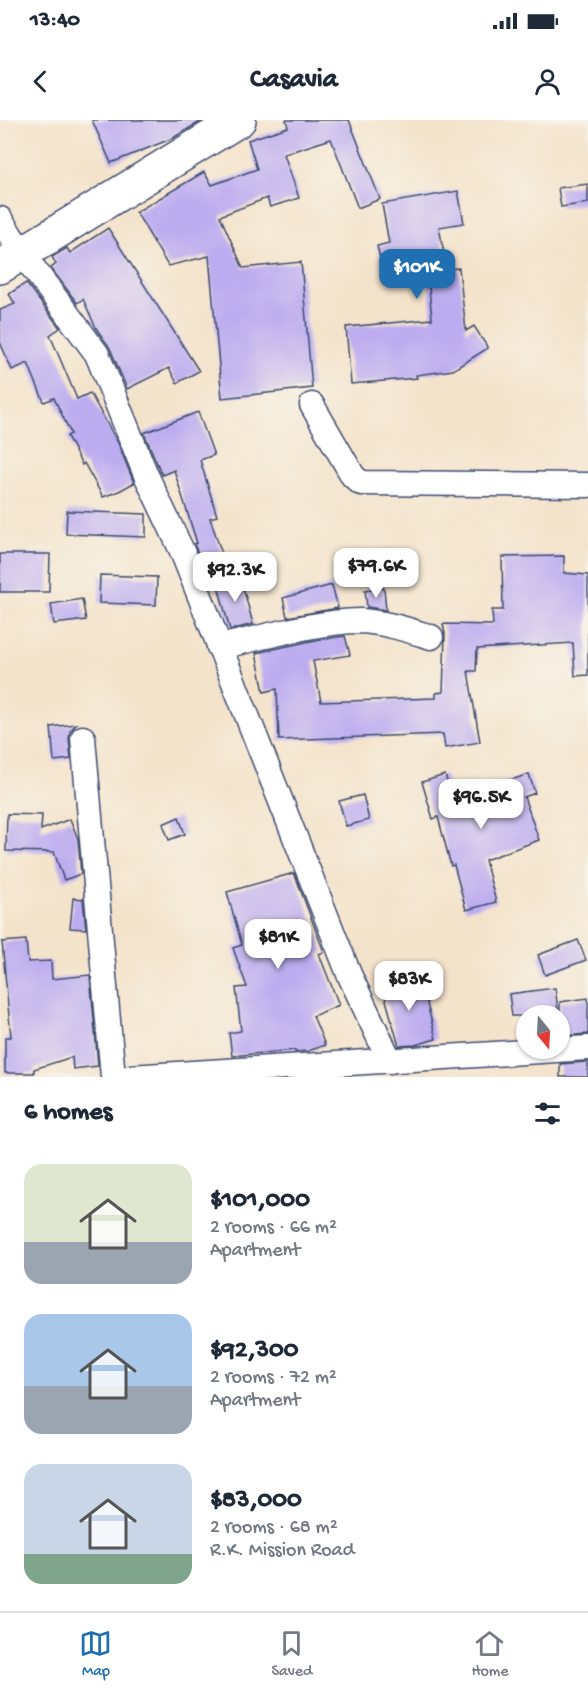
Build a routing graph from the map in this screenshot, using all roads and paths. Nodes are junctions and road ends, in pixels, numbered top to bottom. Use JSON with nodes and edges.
{"nodes":[{"id":1,"x":239,"y":120,"type":"edge"},
{"id":2,"x":0,"y":219,"type":"edge"},
{"id":3,"x":11,"y":260,"type":"edge"},
{"id":4,"x":312,"y":405,"type":"dead end"},
{"id":5,"x":588,"y":485,"type":"edge"},
{"id":6,"x":431,"y":637,"type":"dead end"},
{"id":7,"x":219,"y":647,"type":"junction"},
{"id":8,"x":83,"y":738,"type":"dead end"},
{"id":9,"x":588,"y":1048,"type":"edge"},
{"id":10,"x":390,"y":1061,"type":"junction"},
{"id":11,"x":456,"y":1067,"type":"edge"},
{"id":12,"x":229,"y":1074,"type":"edge"},
{"id":13,"x":113,"y":1077,"type":"edge"},
{"id":14,"x":130,"y":1077,"type":"edge"}],
"edges":[{"from":1,"to":3,"type":"highway"},
{"from":2,"to":3,"type":"street"},
{"from":3,"to":7,"type":"street"},
{"from":4,"to":5,"type":"street"},
{"from":6,"to":7,"type":"street"},
{"from":7,"to":10,"type":"street"},
{"from":8,"to":13,"type":"street"},
{"from":9,"to":11,"type":"street"},
{"from":10,"to":11,"type":"street"},
{"from":10,"to":12,"type":"street"},
{"from":12,"to":14,"type":"street"}]}
